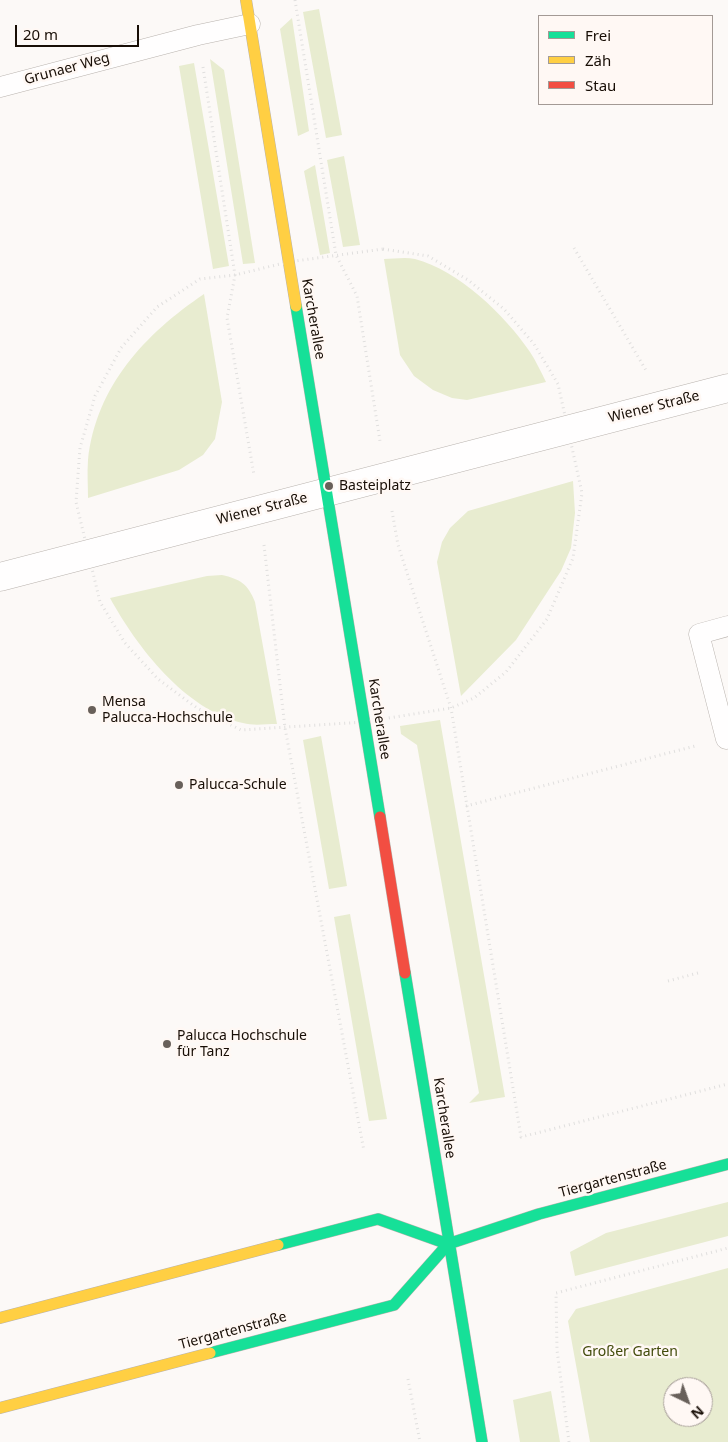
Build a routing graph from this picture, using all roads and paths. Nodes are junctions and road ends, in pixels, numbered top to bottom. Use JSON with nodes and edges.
{"nodes":[{"id":1,"x":246,"y":0,"type":"edge"},
{"id":2,"x":295,"y":0,"type":"edge"},
{"id":3,"x":250,"y":24,"type":"junction"},
{"id":4,"x":198,"y":35,"type":"junction"},
{"id":5,"x":0,"y":87,"type":"edge"},
{"id":6,"x":574,"y":248,"type":"dead end"},
{"id":7,"x":728,"y":388,"type":"edge"},
{"id":8,"x":374,"y":403,"type":"dead end"},
{"id":9,"x":666,"y":404,"type":"junction"},
{"id":10,"x":250,"y":448,"type":"dead end"},
{"id":11,"x":327,"y":493,"type":"junction"},
{"id":12,"x":398,"y":545,"type":"dead end"},
{"id":13,"x":0,"y":577,"type":"edge"},
{"id":14,"x":268,"y":577,"type":"dead end"},
{"id":15,"x":728,"y":626,"type":"edge"},
{"id":16,"x":726,"y":739,"type":"joint"},
{"id":17,"x":466,"y":806,"type":"junction"},
{"id":18,"x":698,"y":973,"type":"dead end"},
{"id":19,"x":668,"y":981,"type":"dead end"},
{"id":20,"x":728,"y":1084,"type":"edge"},
{"id":21,"x":364,"y":1151,"type":"dead end"},
{"id":22,"x":728,"y":1164,"type":"edge"},
{"id":23,"x":448,"y":1244,"type":"junction"},
{"id":24,"x":728,"y":1248,"type":"edge"},
{"id":25,"x":0,"y":1318,"type":"edge"},
{"id":26,"x":408,"y":1379,"type":"dead end"},
{"id":27,"x":0,"y":1408,"type":"edge"},
{"id":28,"x":420,"y":1442,"type":"edge"},
{"id":29,"x":482,"y":1442,"type":"edge"},
{"id":30,"x":569,"y":1442,"type":"edge"}],
"edges":[{"from":1,"to":3,"type":"street","name":"Karcherallee"},
{"from":2,"to":8,"type":"path"},
{"from":3,"to":4,"type":"lane","name":"Grunaer Weg"},
{"from":3,"to":11,"type":"street","name":"Karcherallee"},
{"from":4,"to":5,"type":"lane","name":"Grunaer Weg"},
{"from":4,"to":10,"type":"path"},
{"from":6,"to":9,"type":"path"},
{"from":7,"to":9,"type":"street","name":"Wiener Straße"},
{"from":9,"to":11,"type":"street","name":"Wiener Straße"},
{"from":11,"to":13,"type":"street","name":"Wiener Straße"},
{"from":11,"to":23,"type":"street","name":"Karcherallee"},
{"from":12,"to":17,"type":"path"},
{"from":14,"to":21,"type":"path"},
{"from":15,"to":16,"type":"lane"},
{"from":16,"to":17,"type":"path"},
{"from":17,"to":20,"type":"path"},
{"from":18,"to":19,"type":"path"},
{"from":22,"to":23,"type":"street","name":"Tiergartenstraße"},
{"from":23,"to":25,"type":"street"},
{"from":23,"to":27,"type":"street","name":"Tiergartenstraße"},
{"from":23,"to":29,"type":"street","name":"Karcherallee"},
{"from":24,"to":30,"type":"path"},
{"from":26,"to":28,"type":"path"}]}
